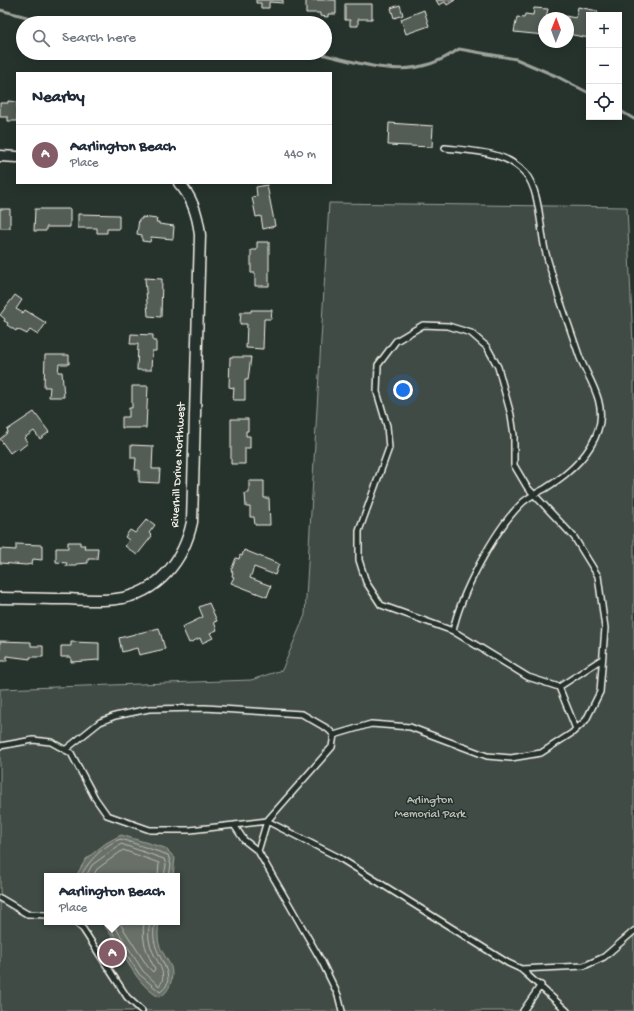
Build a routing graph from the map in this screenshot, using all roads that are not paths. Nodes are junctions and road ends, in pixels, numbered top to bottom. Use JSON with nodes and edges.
{"nodes":[{"id":1,"x":445,"y":148,"type":"dead end"},
{"id":2,"x":0,"y":156,"type":"edge"},
{"id":3,"x":16,"y":157,"type":"edge"},
{"id":4,"x":180,"y":184,"type":"edge"},
{"id":5,"x":534,"y":495,"type":"junction"},
{"id":6,"x":0,"y":598,"type":"edge"},
{"id":7,"x":453,"y":631,"type":"junction"},
{"id":8,"x":602,"y":659,"type":"junction"},
{"id":9,"x":559,"y":687,"type":"junction"},
{"id":10,"x":576,"y":729,"type":"junction"},
{"id":11,"x":334,"y":735,"type":"junction"},
{"id":12,"x":0,"y":746,"type":"edge"},
{"id":13,"x":65,"y":750,"type":"junction"},
{"id":14,"x":267,"y":821,"type":"junction"},
{"id":15,"x":234,"y":825,"type":"junction"},
{"id":16,"x":258,"y":851,"type":"junction"},
{"id":17,"x":0,"y":898,"type":"edge"},
{"id":18,"x":44,"y":916,"type":"edge"},
{"id":19,"x":79,"y":925,"type":"edge"},
{"id":20,"x":634,"y":931,"type":"edge"},
{"id":21,"x":521,"y":969,"type":"junction"},
{"id":22,"x":541,"y":985,"type":"junction"},
{"id":23,"x":142,"y":1011,"type":"edge"},
{"id":24,"x":342,"y":1011,"type":"edge"},
{"id":25,"x":523,"y":1011,"type":"edge"},
{"id":26,"x":567,"y":1011,"type":"edge"}],
"edges":[{"from":1,"to":5,"type":"lane"},
{"from":2,"to":3,"type":"street"},
{"from":4,"to":6,"type":"street","name":"Riverhill Drive Northwest"},
{"from":5,"to":7,"type":"lane"},
{"from":5,"to":7,"type":"lane"},
{"from":5,"to":8,"type":"lane"},
{"from":7,"to":9,"type":"lane"},
{"from":8,"to":9,"type":"lane"},
{"from":8,"to":10,"type":"lane"},
{"from":9,"to":10,"type":"lane"},
{"from":10,"to":11,"type":"lane"},
{"from":11,"to":13,"type":"lane"},
{"from":11,"to":14,"type":"lane"},
{"from":12,"to":13,"type":"lane"},
{"from":13,"to":15,"type":"lane"},
{"from":14,"to":15,"type":"lane"},
{"from":14,"to":16,"type":"lane"},
{"from":14,"to":21,"type":"lane"},
{"from":15,"to":16,"type":"lane"},
{"from":16,"to":24,"type":"lane"},
{"from":17,"to":18,"type":"lane"},
{"from":19,"to":23,"type":"lane"},
{"from":20,"to":21,"type":"lane"},
{"from":21,"to":22,"type":"lane"},
{"from":22,"to":25,"type":"lane"},
{"from":22,"to":26,"type":"lane"}]}
